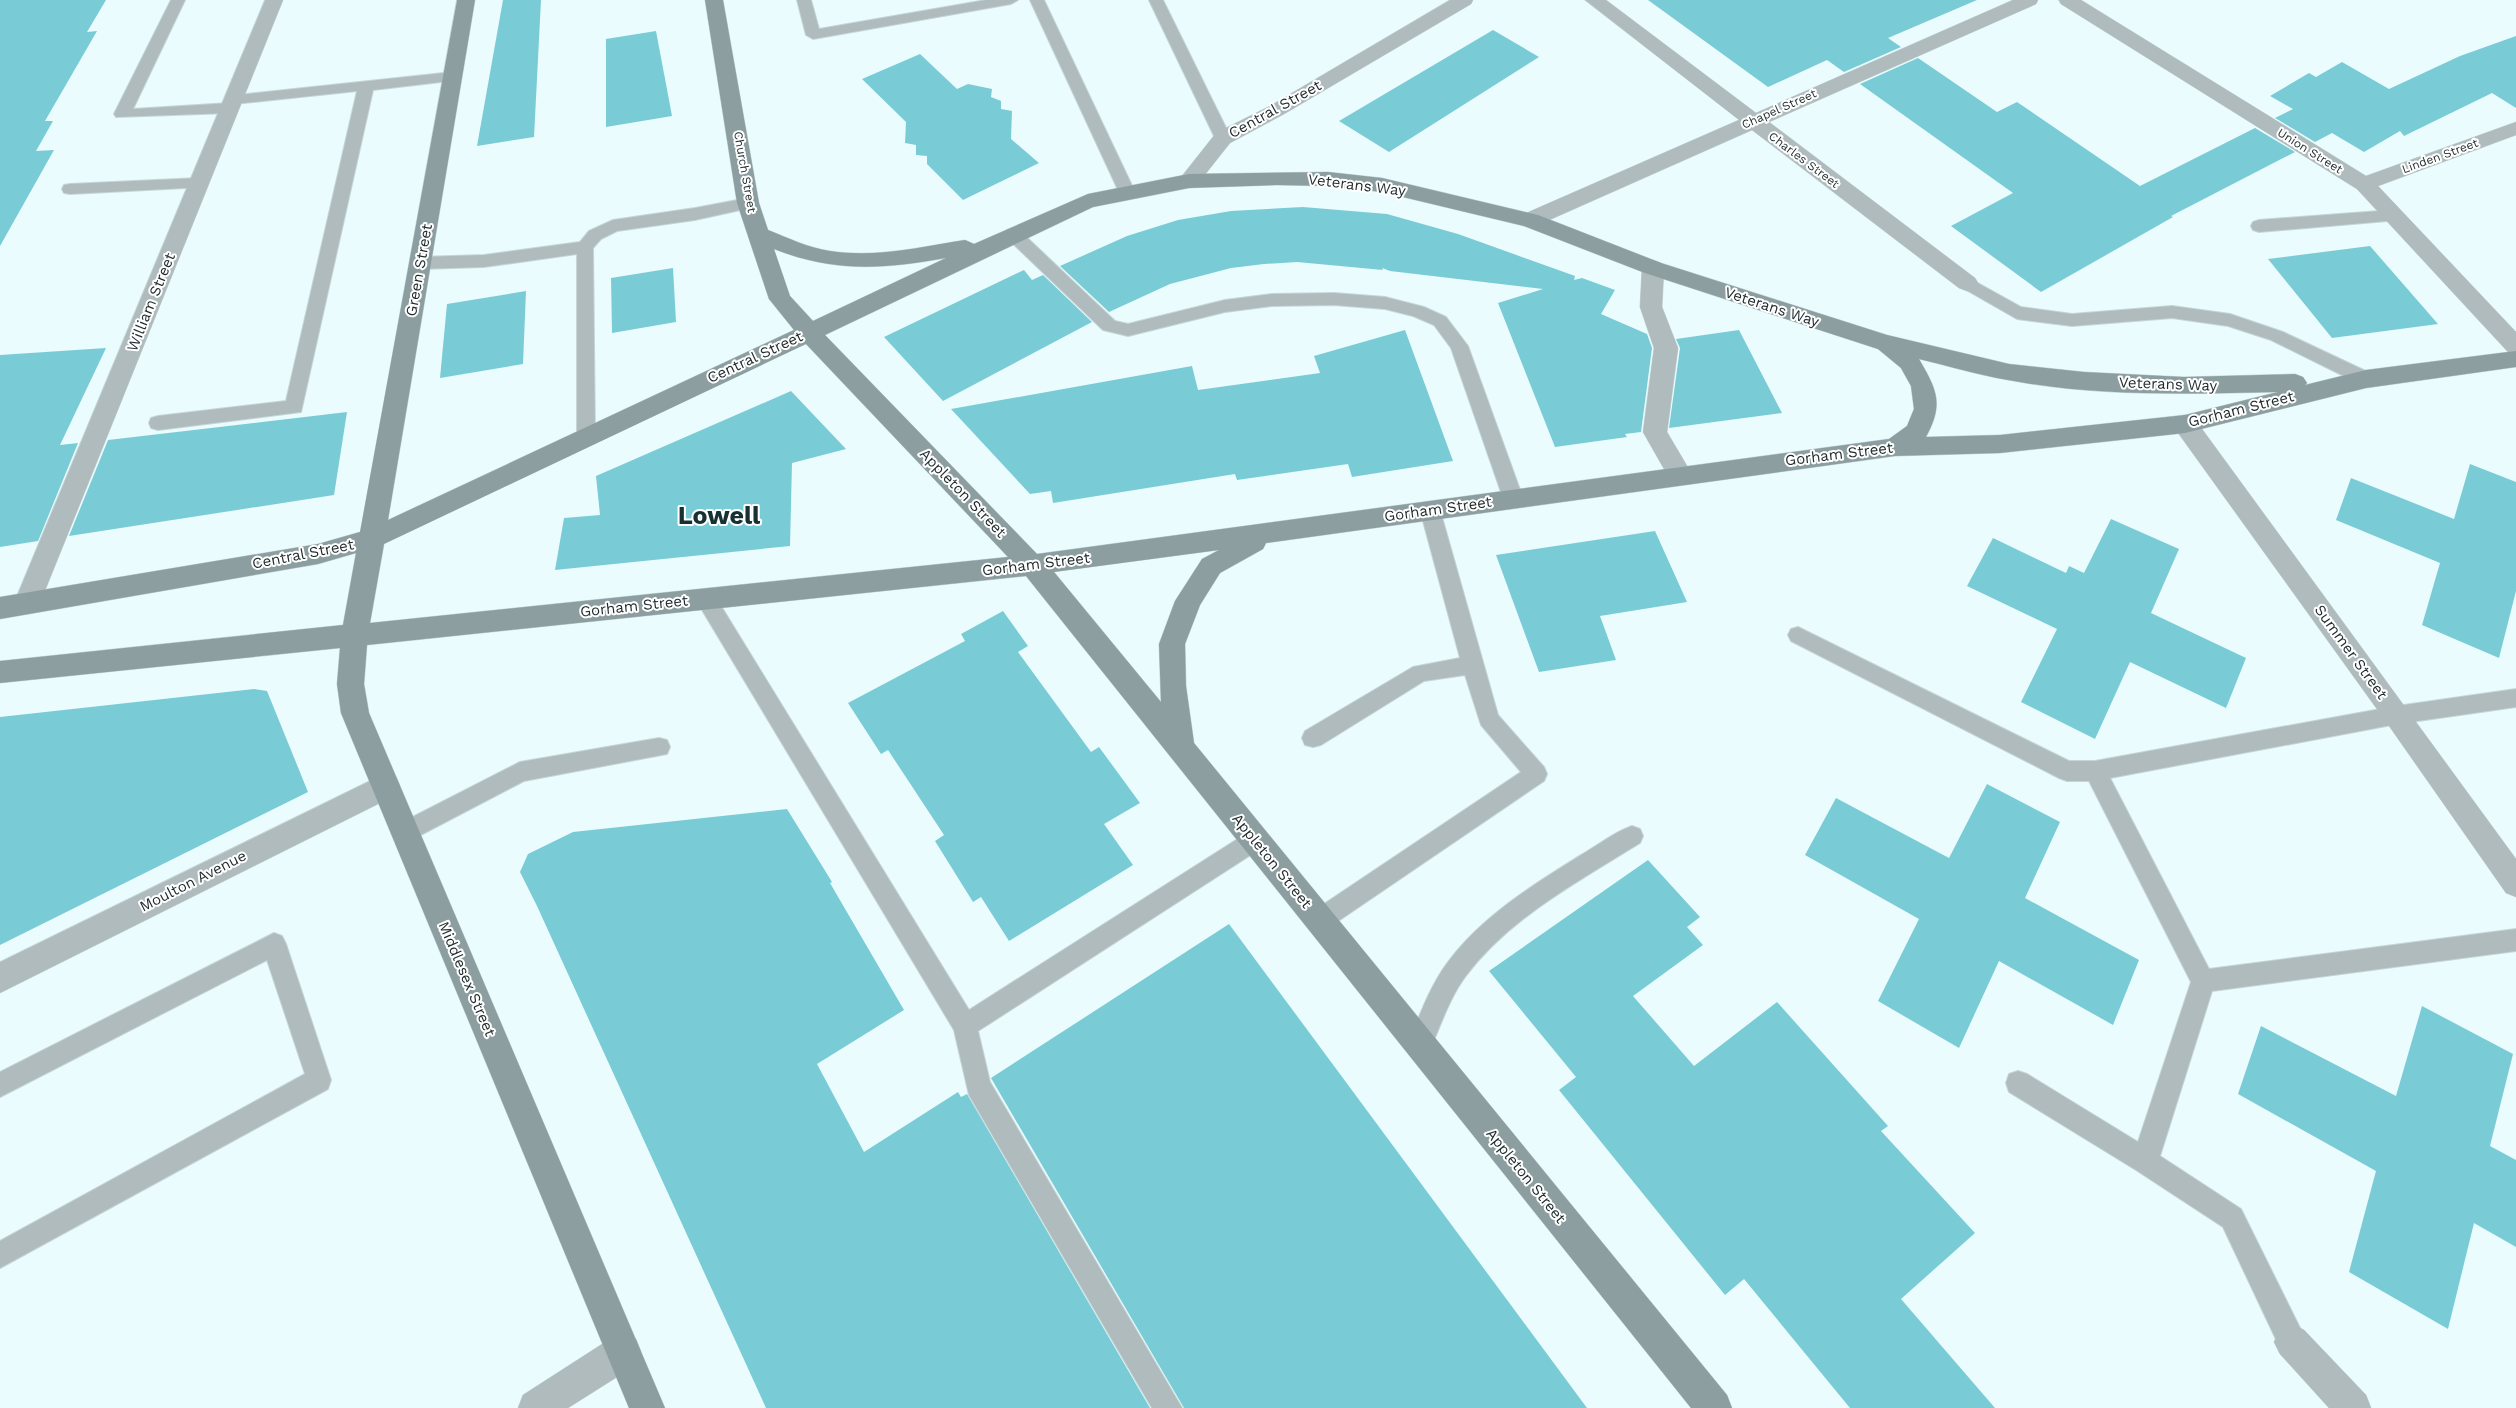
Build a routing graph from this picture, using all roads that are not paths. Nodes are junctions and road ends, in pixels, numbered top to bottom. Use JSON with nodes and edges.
{"nodes":[{"id":1,"x":178,"y":0,"type":"edge"},
{"id":2,"x":274,"y":0,"type":"edge"},
{"id":3,"x":466,"y":0,"type":"edge"},
{"id":4,"x":714,"y":0,"type":"edge"},
{"id":5,"x":804,"y":0,"type":"edge"},
{"id":6,"x":1011,"y":0,"type":"edge"},
{"id":7,"x":1037,"y":0,"type":"edge"},
{"id":8,"x":1156,"y":0,"type":"edge"},
{"id":9,"x":1464,"y":0,"type":"edge"},
{"id":10,"x":1594,"y":0,"type":"edge"},
{"id":11,"x":2029,"y":0,"type":"edge"},
{"id":12,"x":2068,"y":0,"type":"edge"},
{"id":13,"x":453,"y":76,"type":"junction"},
{"id":14,"x":366,"y":85,"type":"junction"},
{"id":15,"x":232,"y":104,"type":"junction"},
{"id":16,"x":1752,"y":121,"type":"junction"},
{"id":17,"x":2516,"y":128,"type":"edge"},
{"id":18,"x":1223,"y":138,"type":"junction"},
{"id":19,"x":1189,"y":181,"type":"junction"},
{"id":20,"x":199,"y":183,"type":"junction"},
{"id":21,"x":2364,"y":184,"type":"junction"},
{"id":22,"x":70,"y":189,"type":"dead end"},
{"id":23,"x":1127,"y":192,"type":"junction"},
{"id":24,"x":748,"y":203,"type":"junction"},
{"id":25,"x":2393,"y":216,"type":"junction"},
{"id":26,"x":1530,"y":220,"type":"junction"},
{"id":27,"x":2259,"y":226,"type":"dead end"},
{"id":28,"x":759,"y":235,"type":"junction"},
{"id":29,"x":1007,"y":237,"type":"junction"},
{"id":30,"x":585,"y":247,"type":"junction"},
{"id":31,"x":420,"y":263,"type":"junction"},
{"id":32,"x":1653,"y":268,"type":"junction"},
{"id":33,"x":1967,"y":283,"type":"joint"},
{"id":34,"x":808,"y":332,"type":"junction"},
{"id":35,"x":1884,"y":343,"type":"junction"},
{"id":36,"x":2516,"y":346,"type":"edge"},
{"id":37,"x":2516,"y":359,"type":"edge"},
{"id":38,"x":2366,"y":379,"type":"junction"},
{"id":39,"x":158,"y":423,"type":"dead end"},
{"id":40,"x":2185,"y":424,"type":"junction"},
{"id":41,"x":586,"y":438,"type":"junction"},
{"id":42,"x":1895,"y":447,"type":"junction"},
{"id":43,"x":1681,"y":476,"type":"junction"},
{"id":44,"x":1513,"y":498,"type":"junction"},
{"id":45,"x":1430,"y":510,"type":"junction"},
{"id":46,"x":1278,"y":532,"type":"junction"},
{"id":47,"x":371,"y":539,"type":"junction"},
{"id":48,"x":1032,"y":565,"type":"junction"},
{"id":49,"x":706,"y":599,"type":"junction"},
{"id":50,"x":27,"y":603,"type":"junction"},
{"id":51,"x":0,"y":608,"type":"edge"},
{"id":52,"x":355,"y":635,"type":"junction"},
{"id":53,"x":1798,"y":636,"type":"dead end"},
{"id":54,"x":1472,"y":665,"type":"junction"},
{"id":55,"x":0,"y":672,"type":"edge"},
{"id":56,"x":2516,"y":698,"type":"edge"},
{"id":57,"x":2397,"y":715,"type":"junction"},
{"id":58,"x":1314,"y":738,"type":"dead end"},
{"id":59,"x":659,"y":746,"type":"dead end"},
{"id":60,"x":1182,"y":749,"type":"junction"},
{"id":61,"x":2095,"y":771,"type":"junction"},
{"id":62,"x":386,"y":786,"type":"junction"},
{"id":63,"x":405,"y":832,"type":"junction"},
{"id":64,"x":1632,"y":836,"type":"dead end"},
{"id":65,"x":1255,"y":840,"type":"junction"},
{"id":66,"x":2516,"y":882,"type":"edge"},
{"id":67,"x":1320,"y":920,"type":"junction"},
{"id":68,"x":2516,"y":940,"type":"edge"},
{"id":69,"x":0,"y":978,"type":"edge"},
{"id":70,"x":2203,"y":981,"type":"junction"},
{"id":71,"x":965,"y":1026,"type":"junction"},
{"id":72,"x":1420,"y":1044,"type":"junction"},
{"id":73,"x":2018,"y":1083,"type":"dead end"},
{"id":74,"x":0,"y":1086,"type":"edge"},
{"id":75,"x":2144,"y":1161,"type":"junction"},
{"id":76,"x":0,"y":1255,"type":"edge"},
{"id":77,"x":2292,"y":1342,"type":"joint"},
{"id":78,"x":623,"y":1352,"type":"junction"},
{"id":79,"x":536,"y":1408,"type":"edge"},
{"id":80,"x":647,"y":1408,"type":"edge"},
{"id":81,"x":1168,"y":1408,"type":"edge"},
{"id":82,"x":1714,"y":1408,"type":"edge"},
{"id":83,"x":2353,"y":1408,"type":"edge"}],
"edges":[{"from":1,"to":15,"type":"lane"},
{"from":2,"to":15,"type":"street","name":"William Street"},
{"from":3,"to":13,"type":"main road","name":"Green Street"},
{"from":4,"to":24,"type":"main road","name":"Church Street"},
{"from":5,"to":6,"type":"lane"},
{"from":7,"to":23,"type":"lane"},
{"from":8,"to":18,"type":"lane"},
{"from":9,"to":18,"type":"street","name":"Central Street"},
{"from":10,"to":16,"type":"street","name":"Charles Street"},
{"from":11,"to":16,"type":"street","name":"Chapel Street"},
{"from":12,"to":21,"type":"street","name":"Union Street"},
{"from":13,"to":14,"type":"lane"},
{"from":13,"to":31,"type":"main road","name":"Green Street"},
{"from":14,"to":15,"type":"lane"},
{"from":14,"to":39,"type":"lane"},
{"from":15,"to":20,"type":"street","name":"William Street"},
{"from":16,"to":26,"type":"street","name":"Chapel Street"},
{"from":16,"to":33,"type":"street","name":"Charles Street"},
{"from":17,"to":21,"type":"street","name":"Linden Street"},
{"from":18,"to":19,"type":"street","name":"Central Street"},
{"from":19,"to":23,"type":"main road","name":"Central Street"},
{"from":19,"to":26,"type":"main road","name":"Veterans Way"},
{"from":20,"to":22,"type":"lane"},
{"from":20,"to":50,"type":"street","name":"William Street"},
{"from":21,"to":25,"type":"street","name":"Union Street"},
{"from":23,"to":29,"type":"main road","name":"Central Street"},
{"from":24,"to":28,"type":"main road","name":"Church Street"},
{"from":24,"to":30,"type":"lane"},
{"from":25,"to":27,"type":"lane"},
{"from":25,"to":36,"type":"street","name":"Union Street"},
{"from":26,"to":32,"type":"main road","name":"Veterans Way"},
{"from":28,"to":29,"type":"main road"},
{"from":28,"to":34,"type":"main road","name":"Church Street"},
{"from":29,"to":34,"type":"main road","name":"Central Street"},
{"from":29,"to":44,"type":"lane"},
{"from":30,"to":31,"type":"lane"},
{"from":30,"to":41,"type":"lane"},
{"from":31,"to":47,"type":"main road","name":"Green Street"},
{"from":32,"to":35,"type":"main road","name":"Veterans Way"},
{"from":32,"to":43,"type":"street"},
{"from":33,"to":38,"type":"lane"},
{"from":34,"to":41,"type":"main road","name":"Central Street"},
{"from":34,"to":48,"type":"main road","name":"Appleton Street"},
{"from":35,"to":38,"type":"main road","name":"Veterans Way"},
{"from":35,"to":42,"type":"main road"},
{"from":37,"to":38,"type":"main road","name":"Gorham Street"},
{"from":38,"to":40,"type":"main road","name":"Gorham Street"},
{"from":40,"to":42,"type":"main road","name":"Gorham Street"},
{"from":40,"to":57,"type":"street","name":"Summer Street"},
{"from":41,"to":47,"type":"main road","name":"Central Street"},
{"from":42,"to":43,"type":"main road","name":"Gorham Street"},
{"from":43,"to":44,"type":"main road","name":"Gorham Street"},
{"from":44,"to":45,"type":"main road","name":"Gorham Street"},
{"from":45,"to":46,"type":"main road","name":"Gorham Street"},
{"from":45,"to":54,"type":"lane"},
{"from":46,"to":48,"type":"main road","name":"Gorham Street"},
{"from":46,"to":60,"type":"main road"},
{"from":47,"to":50,"type":"main road","name":"Central Street"},
{"from":47,"to":52,"type":"main road","name":"Middlesex Street"},
{"from":48,"to":49,"type":"main road","name":"Gorham Street"},
{"from":48,"to":60,"type":"main road","name":"Appleton Street"},
{"from":49,"to":52,"type":"main road","name":"Gorham Street"},
{"from":49,"to":71,"type":"lane"},
{"from":50,"to":51,"type":"main road","name":"Central Street"},
{"from":52,"to":55,"type":"main road"},
{"from":52,"to":62,"type":"main road","name":"Middlesex Street"},
{"from":53,"to":61,"type":"lane"},
{"from":54,"to":58,"type":"lane"},
{"from":54,"to":67,"type":"lane"},
{"from":56,"to":57,"type":"lane"},
{"from":57,"to":61,"type":"lane"},
{"from":57,"to":66,"type":"street","name":"Summer Street"},
{"from":59,"to":63,"type":"lane"},
{"from":60,"to":65,"type":"main road","name":"Appleton Street"},
{"from":61,"to":70,"type":"lane"},
{"from":62,"to":63,"type":"main road","name":"Middlesex Street"},
{"from":62,"to":69,"type":"street","name":"Moulton Avenue"},
{"from":63,"to":78,"type":"main road","name":"Middlesex Street"},
{"from":64,"to":72,"type":"lane"},
{"from":65,"to":67,"type":"main road","name":"Appleton Street"},
{"from":65,"to":71,"type":"lane"},
{"from":67,"to":72,"type":"main road","name":"Appleton Street"},
{"from":68,"to":70,"type":"lane"},
{"from":70,"to":75,"type":"lane"},
{"from":71,"to":81,"type":"lane"},
{"from":72,"to":82,"type":"main road","name":"Appleton Street"},
{"from":73,"to":75,"type":"lane"},
{"from":74,"to":76,"type":"lane"},
{"from":75,"to":77,"type":"lane"},
{"from":77,"to":83,"type":"street"},
{"from":78,"to":79,"type":"street"},
{"from":78,"to":80,"type":"main road","name":"Middlesex Street"}]}
